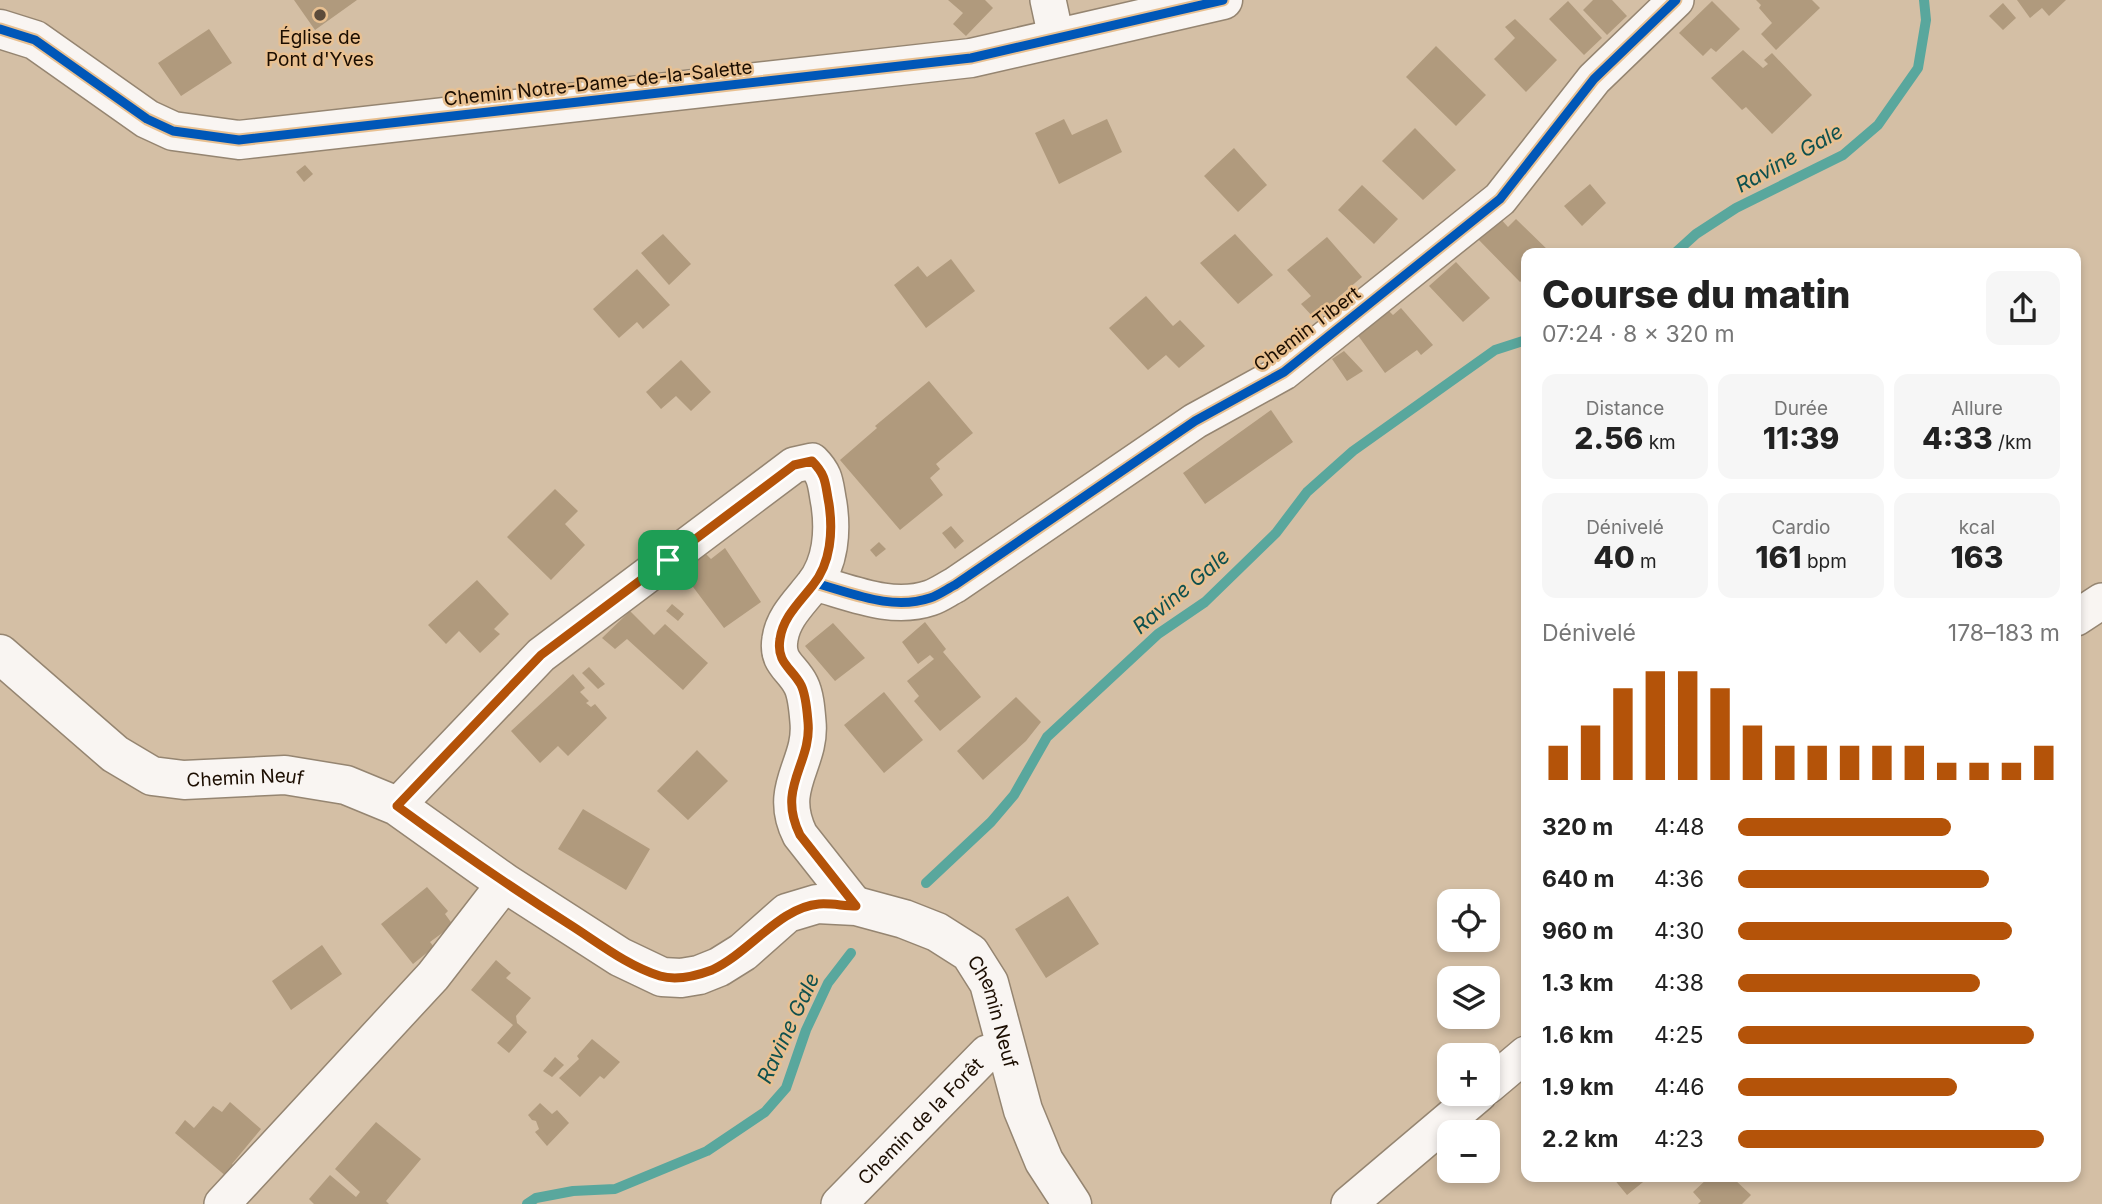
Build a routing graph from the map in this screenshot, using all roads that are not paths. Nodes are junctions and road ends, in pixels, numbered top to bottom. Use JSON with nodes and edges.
{"nodes":[{"id":1,"x":1223,"y":0,"type":"edge"},
{"id":2,"x":1675,"y":0,"type":"edge"},
{"id":3,"x":1054,"y":12,"type":"edge"},
{"id":4,"x":0,"y":29,"type":"edge"},
{"id":5,"x":815,"y":583,"type":"junction"},
{"id":6,"x":2102,"y":601,"type":"edge"},
{"id":7,"x":2081,"y":615,"type":"edge"},
{"id":8,"x":0,"y":654,"type":"edge"},
{"id":9,"x":397,"y":806,"type":"junction"},
{"id":10,"x":505,"y":883,"type":"junction"},
{"id":11,"x":856,"y":906,"type":"junction"},
{"id":12,"x":1007,"y":1049,"type":"junction"},
{"id":13,"x":1521,"y":1058,"type":"edge"},
{"id":14,"x":1500,"y":1076,"type":"edge"},
{"id":15,"x":1465,"y":1106,"type":"edge"},
{"id":16,"x":222,"y":1204,"type":"edge"},
{"id":17,"x":839,"y":1204,"type":"edge"},
{"id":18,"x":1072,"y":1204,"type":"edge"},
{"id":19,"x":1349,"y":1204,"type":"edge"}],
"edges":[{"from":1,"to":3,"type":"main road","name":"Chemin Notre-Dame-de-la-Salette"},
{"from":2,"to":5,"type":"street","name":"Chemin Tibert"},
{"from":3,"to":4,"type":"main road","name":"Chemin Notre-Dame-de-la-Salette"},
{"from":5,"to":9,"type":"street"},
{"from":5,"to":11,"type":"street"},
{"from":6,"to":7,"type":"street"},
{"from":8,"to":9,"type":"main road","name":"Chemin Neuf"},
{"from":9,"to":10,"type":"main road","name":"Chemin Neuf"},
{"from":10,"to":11,"type":"main road","name":"Chemin Neuf"},
{"from":10,"to":16,"type":"street"},
{"from":11,"to":12,"type":"main road","name":"Chemin Neuf"},
{"from":12,"to":17,"type":"street","name":"Chemin de la Forêt"},
{"from":12,"to":18,"type":"main road","name":"Chemin Neuf"},
{"from":13,"to":14,"type":"street"},
{"from":15,"to":19,"type":"street"}]}
